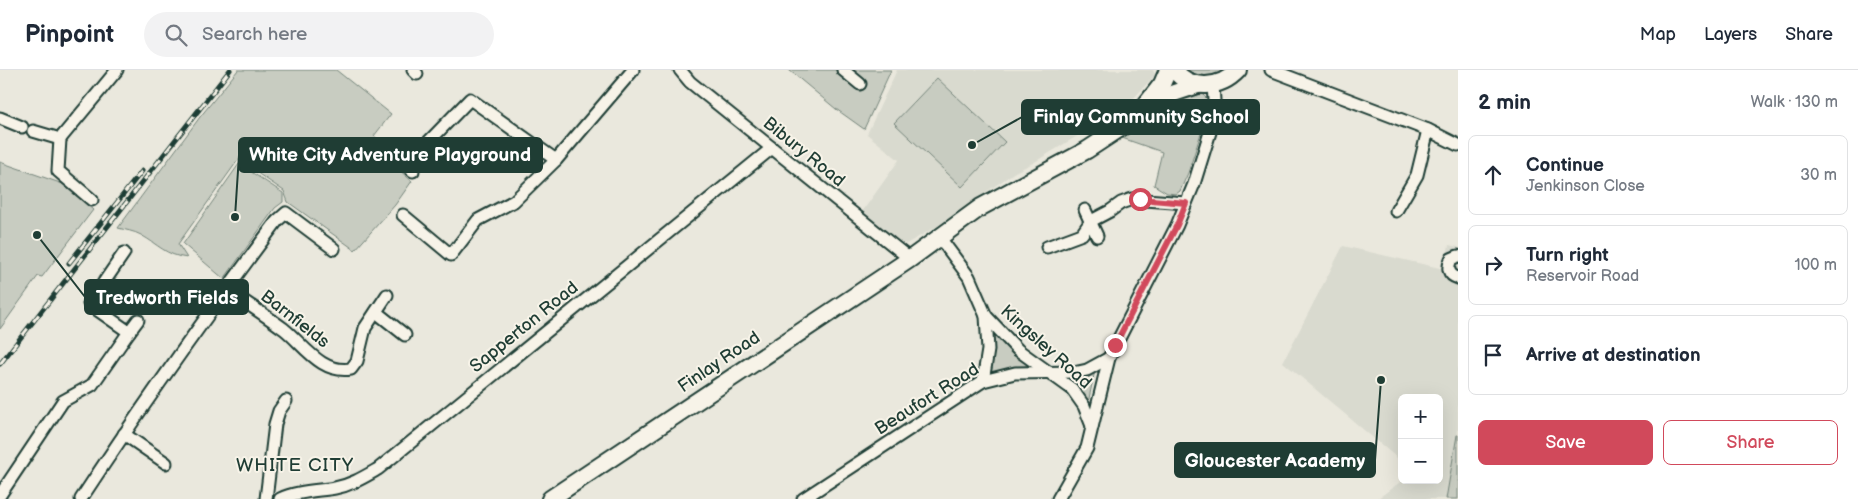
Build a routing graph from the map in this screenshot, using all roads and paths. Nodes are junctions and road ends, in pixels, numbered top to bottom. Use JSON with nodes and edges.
{"nodes":[{"id":1,"x":117,"y":70,"type":"edge"},
{"id":2,"x":633,"y":70,"type":"edge"},
{"id":3,"x":680,"y":70,"type":"edge"},
{"id":4,"x":843,"y":70,"type":"edge"},
{"id":5,"x":1168,"y":70,"type":"edge"},
{"id":6,"x":1174,"y":70,"type":"edge"},
{"id":7,"x":1238,"y":70,"type":"edge"},
{"id":8,"x":1271,"y":70,"type":"edge"},
{"id":9,"x":860,"y":84,"type":"dead end"},
{"id":10,"x":1205,"y":85,"type":"junction"},
{"id":11,"x":0,"y":118,"type":"edge"},
{"id":12,"x":1132,"y":120,"type":"junction"},
{"id":13,"x":22,"y":127,"type":"dead end"},
{"id":14,"x":1428,"y":130,"type":"junction"},
{"id":15,"x":33,"y":131,"type":"dead end"},
{"id":16,"x":60,"y":140,"type":"junction"},
{"id":17,"x":1458,"y":145,"type":"edge"},
{"id":18,"x":772,"y":148,"type":"junction"},
{"id":19,"x":556,"y":160,"type":"junction"},
{"id":20,"x":413,"y":171,"type":"dead end"},
{"id":21,"x":92,"y":200,"type":"dead end"},
{"id":22,"x":992,"y":202,"type":"junction"},
{"id":23,"x":1186,"y":203,"type":"junction"},
{"id":24,"x":1085,"y":210,"type":"dead end"},
{"id":25,"x":1396,"y":211,"type":"dead end"},
{"id":26,"x":403,"y":215,"type":"dead end"},
{"id":27,"x":1092,"y":221,"type":"junction"},
{"id":28,"x":1098,"y":236,"type":"dead end"},
{"id":29,"x":943,"y":242,"type":"junction"},
{"id":30,"x":1047,"y":247,"type":"dead end"},
{"id":31,"x":334,"y":249,"type":"dead end"},
{"id":32,"x":124,"y":253,"type":"dead end"},
{"id":33,"x":1458,"y":256,"type":"edge"},
{"id":34,"x":910,"y":259,"type":"junction"},
{"id":35,"x":1458,"y":278,"type":"edge"},
{"id":36,"x":226,"y":289,"type":"junction"},
{"id":37,"x":388,"y":295,"type":"dead end"},
{"id":38,"x":376,"y":312,"type":"junction"},
{"id":39,"x":986,"y":316,"type":"junction"},
{"id":40,"x":138,"y":320,"type":"dead end"},
{"id":41,"x":129,"y":332,"type":"junction"},
{"id":42,"x":405,"y":335,"type":"dead end"},
{"id":43,"x":1109,"y":358,"type":"junction"},
{"id":44,"x":1051,"y":373,"type":"junction"},
{"id":45,"x":983,"y":381,"type":"junction"},
{"id":46,"x":286,"y":401,"type":"dead end"},
{"id":47,"x":1092,"y":428,"type":"junction"},
{"id":48,"x":124,"y":434,"type":"junction"},
{"id":49,"x":166,"y":463,"type":"dead end"},
{"id":50,"x":0,"y":495,"type":"edge"},
{"id":51,"x":81,"y":499,"type":"edge"},
{"id":52,"x":266,"y":499,"type":"edge"},
{"id":53,"x":280,"y":499,"type":"edge"},
{"id":54,"x":550,"y":499,"type":"edge"},
{"id":55,"x":803,"y":499,"type":"edge"},
{"id":56,"x":1058,"y":499,"type":"edge"}],
"edges":[{"from":1,"to":16,"type":"street"},
{"from":2,"to":19,"type":"street"},
{"from":3,"to":18,"type":"street","name":"Bibury Road"},
{"from":4,"to":9,"type":"street"},
{"from":5,"to":12,"type":"highway"},
{"from":6,"to":10,"type":"highway"},
{"from":7,"to":10,"type":"highway"},
{"from":8,"to":14,"type":"street"},
{"from":10,"to":12,"type":"highway"},
{"from":10,"to":23,"type":"street"},
{"from":11,"to":13,"type":"street"},
{"from":12,"to":22,"type":"highway"},
{"from":14,"to":17,"type":"street"},
{"from":14,"to":25,"type":"street"},
{"from":15,"to":16,"type":"street"},
{"from":16,"to":21,"type":"street"},
{"from":18,"to":34,"type":"street","name":"Bibury Road"},
{"from":18,"to":53,"type":"street","name":"Sapperton Road"},
{"from":19,"to":20,"type":"street"},
{"from":19,"to":26,"type":"street"},
{"from":22,"to":29,"type":"highway"},
{"from":22,"to":34,"type":"highway"},
{"from":23,"to":27,"type":"street"},
{"from":23,"to":43,"type":"street"},
{"from":24,"to":27,"type":"street"},
{"from":27,"to":28,"type":"street"},
{"from":27,"to":30,"type":"street"},
{"from":29,"to":34,"type":"highway"},
{"from":29,"to":39,"type":"street","name":"Kingsley Road"},
{"from":31,"to":36,"type":"street"},
{"from":32,"to":41,"type":"street"},
{"from":33,"to":35,"type":"street"},
{"from":34,"to":54,"type":"highway","name":"Finlay Road"},
{"from":36,"to":38,"type":"street","name":"Barnfields"},
{"from":36,"to":48,"type":"street"},
{"from":37,"to":38,"type":"street","name":"Barnfields"},
{"from":38,"to":42,"type":"street"},
{"from":39,"to":44,"type":"street","name":"Kingsley Road"},
{"from":39,"to":45,"type":"street"},
{"from":40,"to":41,"type":"street"},
{"from":41,"to":50,"type":"street"},
{"from":43,"to":44,"type":"street","name":"Beaufort Road"},
{"from":43,"to":47,"type":"street"},
{"from":44,"to":45,"type":"street","name":"Beaufort Road"},
{"from":44,"to":47,"type":"street","name":"Kingsley Road"},
{"from":45,"to":55,"type":"street","name":"Beaufort Road"},
{"from":46,"to":52,"type":"street"},
{"from":47,"to":56,"type":"street"},
{"from":48,"to":49,"type":"street"},
{"from":48,"to":51,"type":"street"}]}
